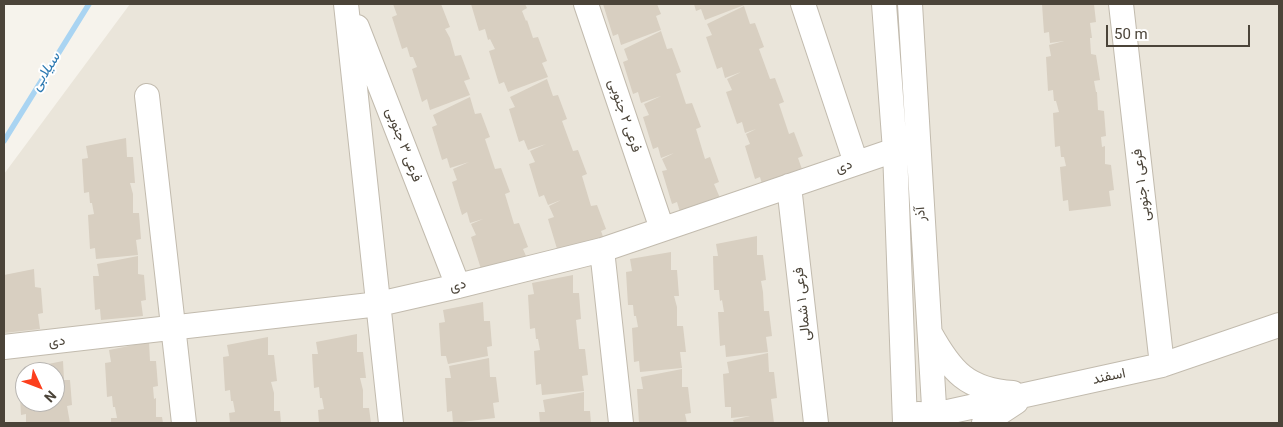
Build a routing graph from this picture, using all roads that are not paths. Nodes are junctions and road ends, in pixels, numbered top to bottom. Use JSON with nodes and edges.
{"nodes":[{"id":1,"x":347,"y":4,"type":"edge"},
{"id":2,"x":586,"y":4,"type":"edge"},
{"id":3,"x":803,"y":4,"type":"edge"},
{"id":4,"x":884,"y":4,"type":"edge"},
{"id":5,"x":910,"y":4,"type":"edge"},
{"id":6,"x":1121,"y":4,"type":"edge"},
{"id":7,"x":147,"y":96,"type":"dead end"},
{"id":8,"x":895,"y":150,"type":"junction"},
{"id":9,"x":856,"y":163,"type":"junction"},
{"id":10,"x":789,"y":186,"type":"junction"},
{"id":11,"x":662,"y":229,"type":"junction"},
{"id":12,"x":602,"y":250,"type":"junction"},
{"id":13,"x":458,"y":286,"type":"junction"},
{"id":14,"x":379,"y":304,"type":"junction"},
{"id":15,"x":1279,"y":325,"type":"edge"},
{"id":16,"x":172,"y":329,"type":"junction"},
{"id":17,"x":929,"y":331,"type":"junction"},
{"id":18,"x":4,"y":347,"type":"edge"},
{"id":19,"x":1162,"y":365,"type":"junction"},
{"id":20,"x":1029,"y":394,"type":"junction"},
{"id":21,"x":905,"y":418,"type":"edge"},
{"id":22,"x":935,"y":419,"type":"edge"},
{"id":23,"x":184,"y":423,"type":"edge"},
{"id":24,"x":391,"y":423,"type":"edge"},
{"id":25,"x":621,"y":423,"type":"edge"},
{"id":26,"x":816,"y":423,"type":"edge"},
{"id":27,"x":984,"y":423,"type":"edge"}],
"edges":[{"from":1,"to":13,"type":"street","name":"فرعی ۳ جنوبی"},
{"from":1,"to":14,"type":"street","name":"فرعی ۳ جنوبی"},
{"from":2,"to":11,"type":"street","name":"فرعی ۲ جنوبی"},
{"from":3,"to":9,"type":"street"},
{"from":4,"to":8,"type":"street","name":"آذر"},
{"from":5,"to":17,"type":"street","name":"آذر"},
{"from":6,"to":19,"type":"street","name":"فرعی ۱ جنوبی"},
{"from":7,"to":16,"type":"street"},
{"from":8,"to":9,"type":"street","name":"دی"},
{"from":8,"to":21,"type":"street","name":"آذر"},
{"from":9,"to":10,"type":"street","name":"دی"},
{"from":10,"to":11,"type":"street","name":"دی"},
{"from":10,"to":26,"type":"street","name":"فرعی ۱ شمالی"},
{"from":11,"to":12,"type":"street","name":"دی"},
{"from":12,"to":13,"type":"street","name":"دی"},
{"from":12,"to":25,"type":"street"},
{"from":13,"to":14,"type":"street","name":"دی"},
{"from":14,"to":16,"type":"street","name":"دی"},
{"from":14,"to":24,"type":"street","name":"فرعی ۳ جنوبی"},
{"from":15,"to":19,"type":"street","name":"اسفند"},
{"from":16,"to":18,"type":"street","name":"دی"},
{"from":16,"to":23,"type":"street"},
{"from":17,"to":20,"type":"street"},
{"from":17,"to":22,"type":"street","name":"آذر"},
{"from":19,"to":20,"type":"street","name":"اسفند"},
{"from":20,"to":22,"type":"street","name":"اسفند"},
{"from":20,"to":27,"type":"street"},
{"from":21,"to":22,"type":"street","name":"اسفند"}]}
